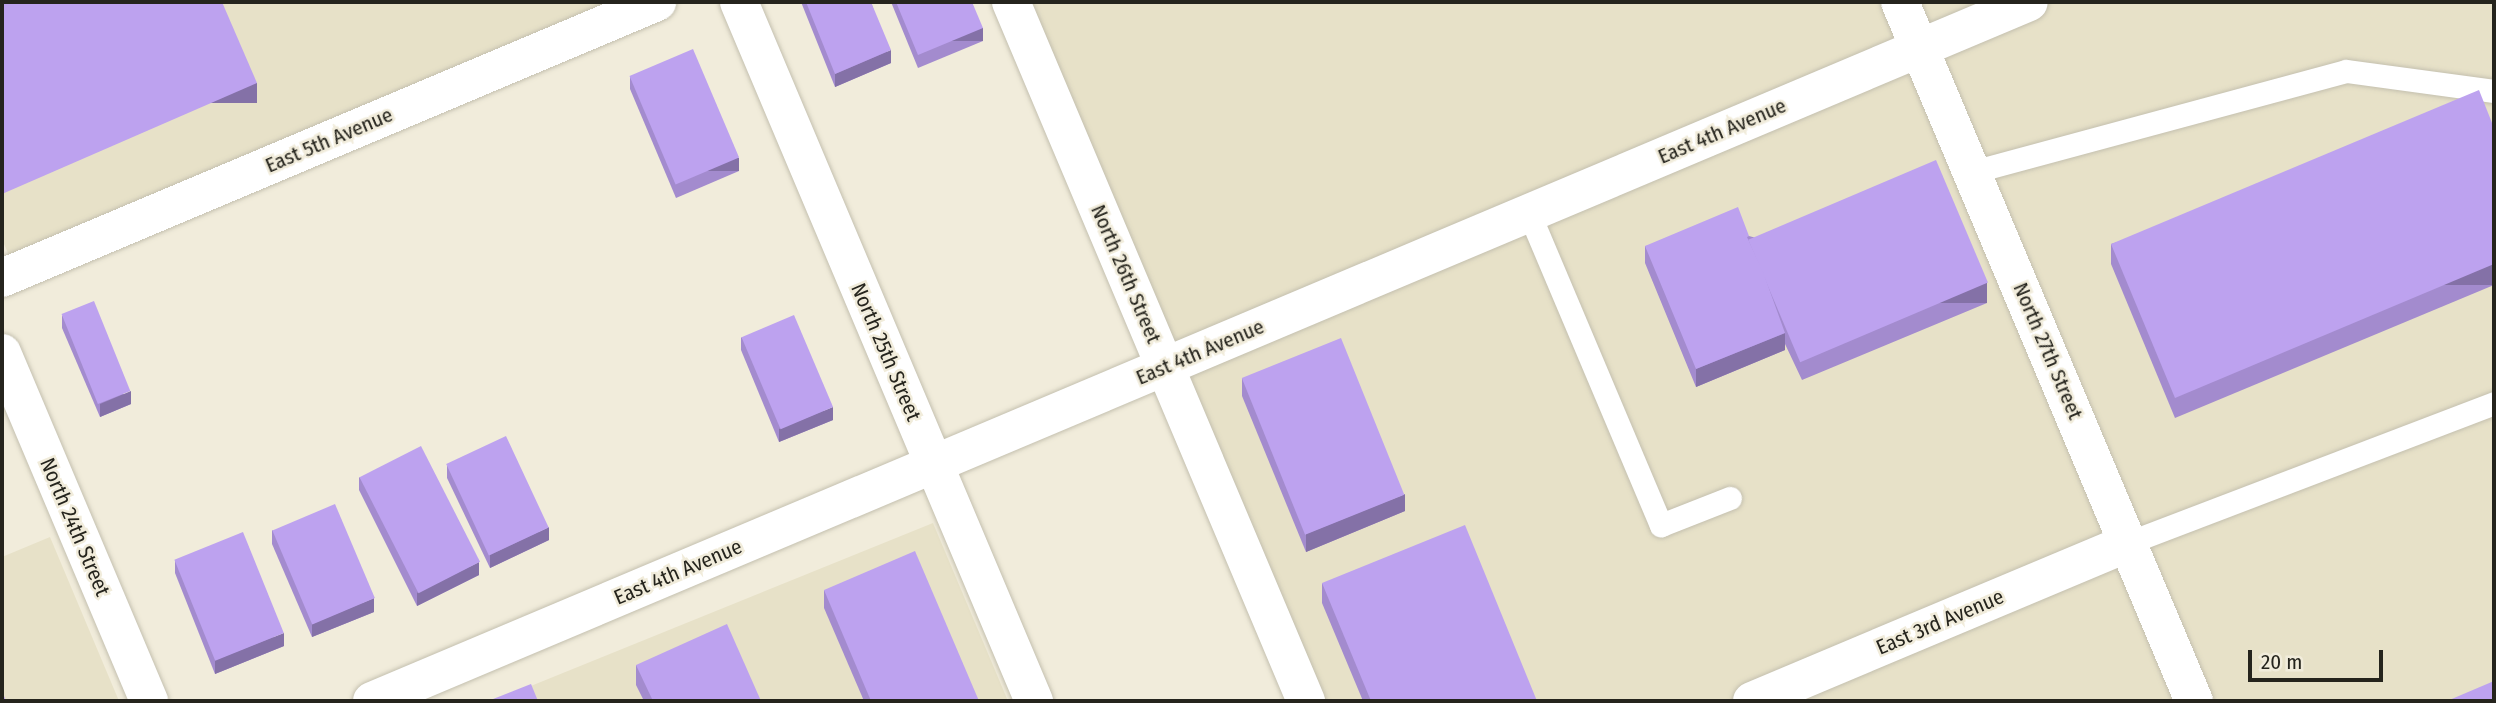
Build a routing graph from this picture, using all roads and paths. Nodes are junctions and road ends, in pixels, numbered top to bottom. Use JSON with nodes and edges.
{"nodes":[{"id":1,"x":657,"y":2,"type":"edge"},
{"id":2,"x":739,"y":2,"type":"edge"},
{"id":3,"x":1011,"y":2,"type":"edge"},
{"id":4,"x":1900,"y":2,"type":"edge"},
{"id":5,"x":2029,"y":2,"type":"edge"},
{"id":6,"x":1919,"y":48,"type":"junction"},
{"id":7,"x":2494,"y":91,"type":"edge"},
{"id":8,"x":1972,"y":172,"type":"junction"},
{"id":9,"x":1529,"y":213,"type":"junction"},
{"id":10,"x":2,"y":278,"type":"edge"},
{"id":11,"x":2,"y":353,"type":"edge"},
{"id":12,"x":1165,"y":367,"type":"junction"},
{"id":13,"x":2494,"y":403,"type":"edge"},
{"id":14,"x":934,"y":464,"type":"junction"},
{"id":15,"x":1730,"y":498,"type":"dead end"},
{"id":16,"x":2128,"y":543,"type":"junction"},
{"id":17,"x":149,"y":701,"type":"edge"},
{"id":18,"x":372,"y":701,"type":"edge"},
{"id":19,"x":1034,"y":701,"type":"edge"},
{"id":20,"x":1306,"y":701,"type":"edge"},
{"id":21,"x":1752,"y":701,"type":"edge"},
{"id":22,"x":2194,"y":701,"type":"edge"}],
"edges":[{"from":1,"to":10,"type":"street","name":"East 5th Avenue"},
{"from":2,"to":14,"type":"street","name":"North 25th Street"},
{"from":3,"to":12,"type":"street","name":"North 26th Street"},
{"from":4,"to":6,"type":"street","name":"North 27th Street"},
{"from":5,"to":6,"type":"street","name":"East 4th Avenue"},
{"from":6,"to":8,"type":"street","name":"North 27th Street"},
{"from":6,"to":9,"type":"street","name":"East 4th Avenue"},
{"from":7,"to":8,"type":"lane"},
{"from":8,"to":16,"type":"street","name":"North 27th Street"},
{"from":9,"to":12,"type":"street","name":"East 4th Avenue"},
{"from":9,"to":15,"type":"lane"},
{"from":11,"to":17,"type":"street","name":"North 24th Street"},
{"from":12,"to":14,"type":"street","name":"East 4th Avenue"},
{"from":12,"to":20,"type":"street","name":"North 26th Street"},
{"from":13,"to":16,"type":"lane"},
{"from":14,"to":18,"type":"street","name":"East 4th Avenue"},
{"from":14,"to":19,"type":"street","name":"North 25th Street"},
{"from":16,"to":21,"type":"street","name":"East 3rd Avenue"},
{"from":16,"to":22,"type":"street","name":"North 27th Street"}]}
